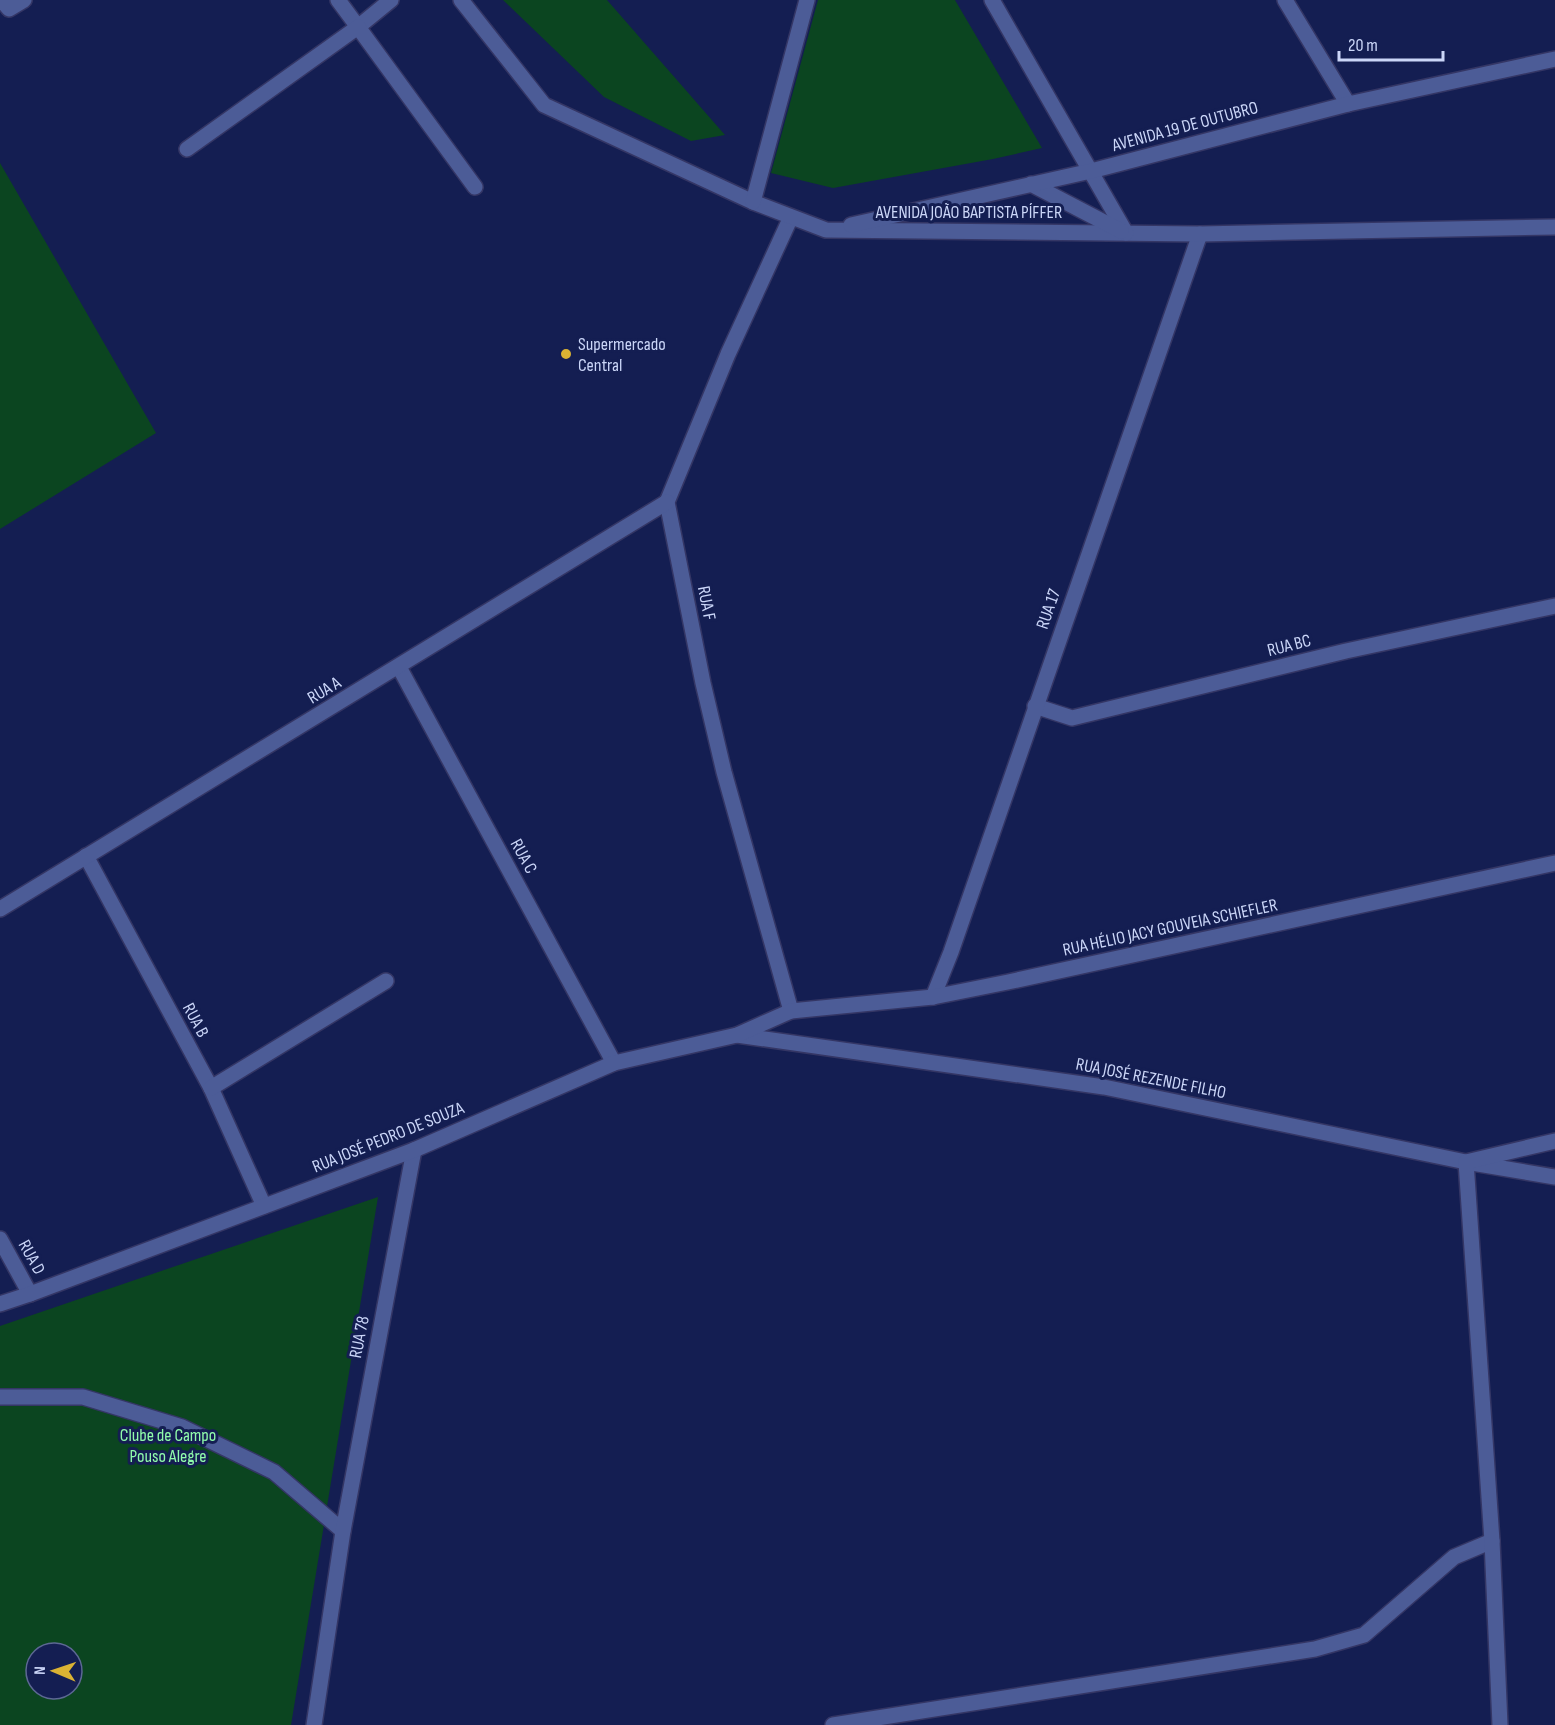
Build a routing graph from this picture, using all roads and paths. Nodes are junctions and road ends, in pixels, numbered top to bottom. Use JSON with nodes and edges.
{"nodes":[{"id":1,"x":2,"y":0,"type":"edge"},
{"id":2,"x":24,"y":0,"type":"edge"},
{"id":3,"x":338,"y":0,"type":"edge"},
{"id":4,"x":391,"y":0,"type":"edge"},
{"id":5,"x":461,"y":0,"type":"edge"},
{"id":6,"x":807,"y":0,"type":"edge"},
{"id":7,"x":992,"y":0,"type":"edge"},
{"id":8,"x":1285,"y":0,"type":"edge"},
{"id":9,"x":358,"y":27,"type":"junction"},
{"id":10,"x":1555,"y":59,"type":"edge"},
{"id":11,"x":1348,"y":104,"type":"junction"},
{"id":12,"x":187,"y":149,"type":"dead end"},
{"id":13,"x":1091,"y":171,"type":"junction"},
{"id":14,"x":1031,"y":184,"type":"junction"},
{"id":15,"x":475,"y":187,"type":"dead end"},
{"id":16,"x":753,"y":202,"type":"junction"},
{"id":17,"x":791,"y":217,"type":"junction"},
{"id":18,"x":1555,"y":227,"type":"edge"},
{"id":19,"x":826,"y":230,"type":"junction"},
{"id":20,"x":1126,"y":233,"type":"junction"},
{"id":21,"x":1200,"y":234,"type":"junction"},
{"id":22,"x":668,"y":502,"type":"junction"},
{"id":23,"x":1555,"y":606,"type":"edge"},
{"id":24,"x":399,"y":667,"type":"junction"},
{"id":25,"x":1035,"y":706,"type":"junction"},
{"id":26,"x":86,"y":856,"type":"junction"},
{"id":27,"x":1555,"y":863,"type":"edge"},
{"id":28,"x":0,"y":909,"type":"edge"},
{"id":29,"x":386,"y":981,"type":"dead end"},
{"id":30,"x":933,"y":997,"type":"junction"},
{"id":31,"x":791,"y":1011,"type":"junction"},
{"id":32,"x":737,"y":1035,"type":"junction"},
{"id":33,"x":614,"y":1063,"type":"junction"},
{"id":34,"x":211,"y":1088,"type":"junction"},
{"id":35,"x":1555,"y":1141,"type":"edge"},
{"id":36,"x":414,"y":1149,"type":"junction"},
{"id":37,"x":1466,"y":1162,"type":"junction"},
{"id":38,"x":1555,"y":1177,"type":"edge"},
{"id":39,"x":264,"y":1206,"type":"junction"},
{"id":40,"x":0,"y":1239,"type":"edge"},
{"id":41,"x":30,"y":1294,"type":"junction"},
{"id":42,"x":0,"y":1304,"type":"edge"},
{"id":43,"x":0,"y":1396,"type":"edge"},
{"id":44,"x":343,"y":1531,"type":"junction"},
{"id":45,"x":1492,"y":1541,"type":"junction"},
{"id":46,"x":314,"y":1725,"type":"edge"},
{"id":47,"x":833,"y":1725,"type":"edge"},
{"id":48,"x":1500,"y":1725,"type":"edge"}],
"edges":[{"from":1,"to":2,"type":"street"},
{"from":3,"to":9,"type":"street"},
{"from":4,"to":9,"type":"street"},
{"from":5,"to":16,"type":"street","name":"AVENIDA JOÃO BAPTISTA PÍFFER"},
{"from":6,"to":16,"type":"street"},
{"from":7,"to":13,"type":"street"},
{"from":8,"to":11,"type":"street"},
{"from":9,"to":12,"type":"street"},
{"from":9,"to":15,"type":"street"},
{"from":10,"to":11,"type":"street","name":"AVENIDA 19 DE OUTUBRO"},
{"from":11,"to":13,"type":"street","name":"AVENIDA 19 DE OUTUBRO"},
{"from":13,"to":14,"type":"street","name":"AVENIDA 19 DE OUTUBRO"},
{"from":13,"to":20,"type":"street"},
{"from":14,"to":19,"type":"street","name":"AVENIDA 19 DE OUTUBRO"},
{"from":14,"to":20,"type":"street"},
{"from":16,"to":17,"type":"street","name":"AVENIDA JOÃO BAPTISTA PÍFFER"},
{"from":17,"to":19,"type":"street","name":"AVENIDA JOÃO BAPTISTA PÍFFER"},
{"from":17,"to":22,"type":"street"},
{"from":18,"to":21,"type":"street","name":"AVENIDA JOÃO BAPTISTA PÍFFER"},
{"from":19,"to":20,"type":"street","name":"AVENIDA JOÃO BAPTISTA PÍFFER"},
{"from":20,"to":21,"type":"street","name":"AVENIDA JOÃO BAPTISTA PÍFFER"},
{"from":21,"to":25,"type":"street","name":"RUA 17"},
{"from":22,"to":24,"type":"street","name":"RUA A"},
{"from":22,"to":31,"type":"street","name":"RUA F"},
{"from":23,"to":25,"type":"street","name":"RUA BC"},
{"from":24,"to":26,"type":"street","name":"RUA A"},
{"from":24,"to":33,"type":"street","name":"RUA C"},
{"from":25,"to":30,"type":"street","name":"RUA 17"},
{"from":26,"to":28,"type":"street","name":"RUA A"},
{"from":26,"to":34,"type":"street","name":"RUA B"},
{"from":27,"to":30,"type":"street","name":"RUA HÉLIO JACY GOUVEIA SCHIEFLER"},
{"from":29,"to":34,"type":"street"},
{"from":30,"to":31,"type":"street","name":"RUA HÉLIO JACY GOUVEIA SCHIEFLER"},
{"from":31,"to":32,"type":"street","name":"RUA JOSÉ PEDRO DE SOUZA"},
{"from":32,"to":33,"type":"street","name":"RUA JOSÉ PEDRO DE SOUZA"},
{"from":32,"to":37,"type":"street","name":"RUA JOSÉ REZENDE FILHO"},
{"from":33,"to":36,"type":"street","name":"RUA JOSÉ PEDRO DE SOUZA"},
{"from":34,"to":39,"type":"street","name":"RUA B"},
{"from":35,"to":37,"type":"street"},
{"from":36,"to":39,"type":"street","name":"RUA JOSÉ PEDRO DE SOUZA"},
{"from":36,"to":44,"type":"street","name":"RUA 78"},
{"from":37,"to":38,"type":"street","name":"RUA JOSÉ REZENDE FILHO"},
{"from":37,"to":45,"type":"street"},
{"from":39,"to":41,"type":"street","name":"RUA JOSÉ PEDRO DE SOUZA"},
{"from":40,"to":41,"type":"street","name":"RUA D"},
{"from":41,"to":42,"type":"street","name":"RUA JOSÉ PEDRO DE SOUZA"},
{"from":43,"to":44,"type":"street"},
{"from":44,"to":46,"type":"street","name":"RUA 78"},
{"from":45,"to":47,"type":"street"},
{"from":45,"to":48,"type":"street"}]}
